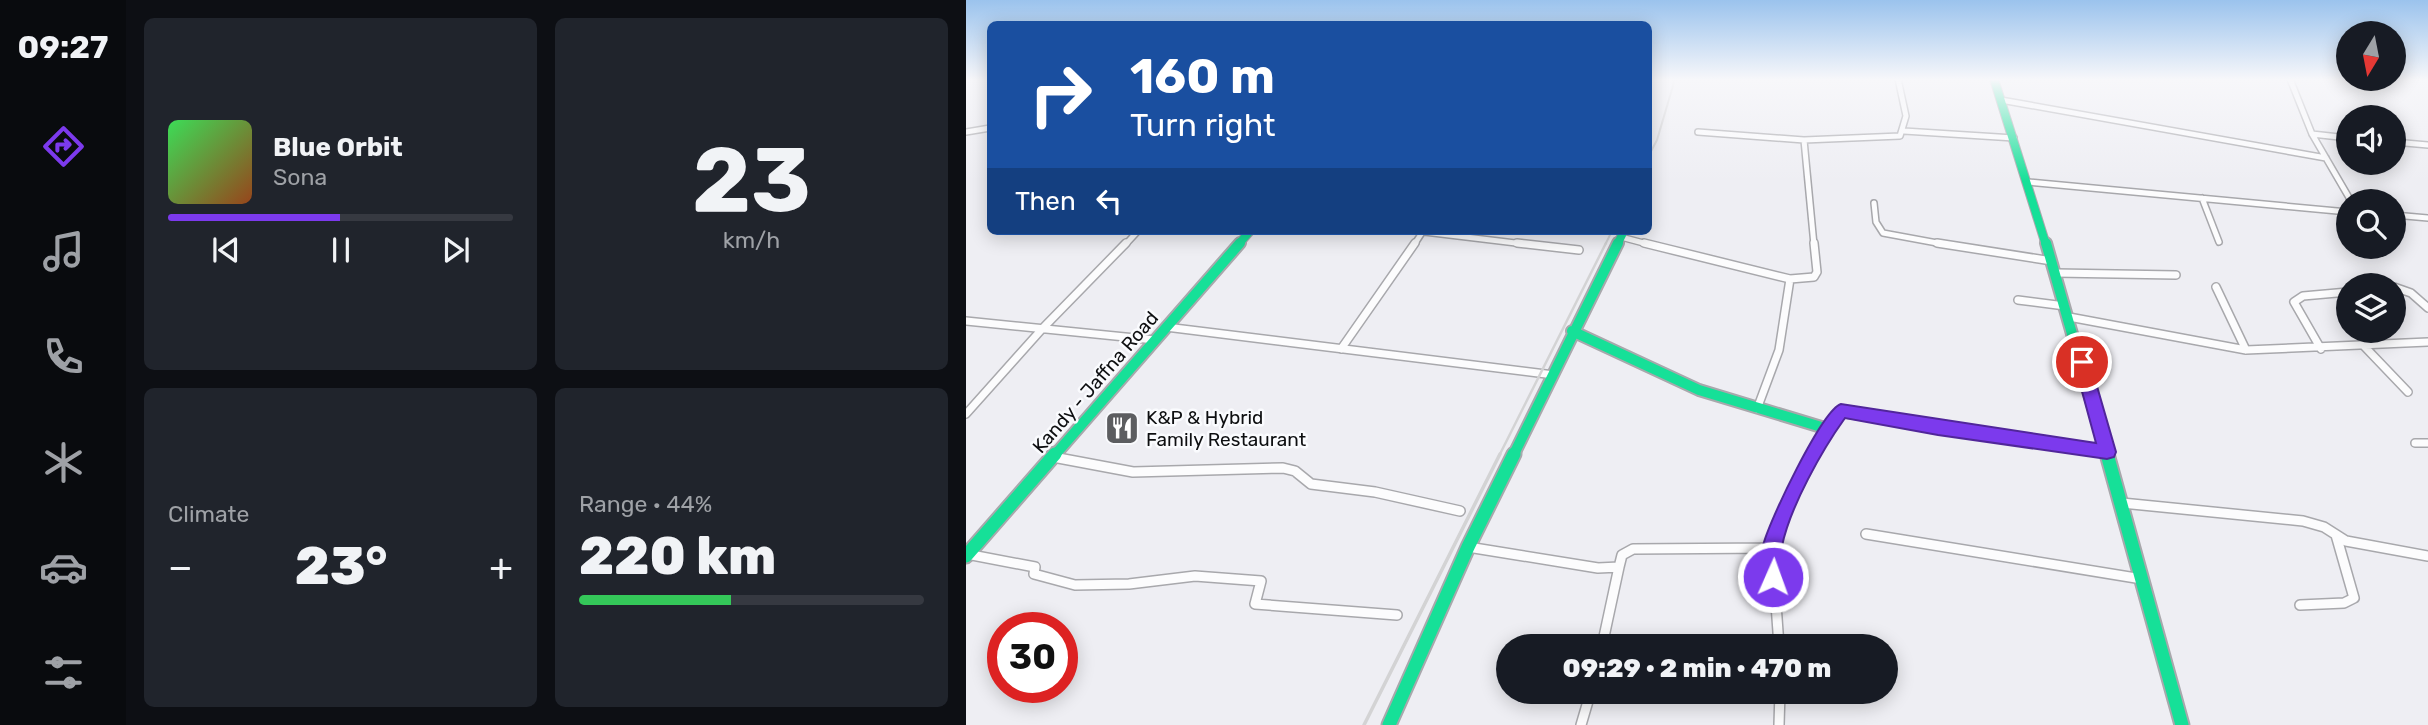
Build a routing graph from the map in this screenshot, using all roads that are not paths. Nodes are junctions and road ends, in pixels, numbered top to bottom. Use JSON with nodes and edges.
{"nodes":[{"id":1,"x":1905,"y":113,"type":"edge"},
{"id":2,"x":2005,"y":113,"type":"edge"},
{"id":3,"x":2073,"y":113,"type":"edge"},
{"id":4,"x":2304,"y":113,"type":"edge"},
{"id":5,"x":987,"y":128,"type":"edge"},
{"id":6,"x":1904,"y":131,"type":"junction"},
{"id":7,"x":966,"y":132,"type":"edge"},
{"id":8,"x":1698,"y":132,"type":"dead end"},
{"id":9,"x":2312,"y":134,"type":"junction"},
{"id":10,"x":2336,"y":137,"type":"edge"},
{"id":11,"x":2014,"y":138,"type":"junction"},
{"id":12,"x":1804,"y":140,"type":"junction"},
{"id":13,"x":2406,"y":143,"type":"edge"},
{"id":14,"x":2428,"y":145,"type":"edge"},
{"id":15,"x":2326,"y":158,"type":"junction"},
{"id":16,"x":2028,"y":182,"type":"junction"},
{"id":17,"x":2344,"y":189,"type":"edge"},
{"id":18,"x":2202,"y":198,"type":"junction"},
{"id":19,"x":1874,"y":203,"type":"dead end"},
{"id":20,"x":2336,"y":211,"type":"edge"},
{"id":21,"x":2406,"y":216,"type":"edge"},
{"id":22,"x":2428,"y":218,"type":"edge"},
{"id":23,"x":1134,"y":235,"type":"edge"},
{"id":24,"x":1246,"y":235,"type":"edge"},
{"id":25,"x":1420,"y":235,"type":"edge"},
{"id":26,"x":1456,"y":235,"type":"edge"},
{"id":27,"x":1622,"y":235,"type":"edge"},
{"id":28,"x":1626,"y":235,"type":"edge"},
{"id":29,"x":2219,"y":242,"type":"dead end"},
{"id":30,"x":1579,"y":250,"type":"dead end"},
{"id":31,"x":2052,"y":261,"type":"junction"},
{"id":32,"x":2056,"y":273,"type":"junction"},
{"id":33,"x":2176,"y":275,"type":"dead end"},
{"id":34,"x":1790,"y":279,"type":"junction"},
{"id":35,"x":2216,"y":288,"type":"dead end"},
{"id":36,"x":2406,"y":292,"type":"edge"},
{"id":37,"x":2336,"y":293,"type":"edge"},
{"id":38,"x":2018,"y":300,"type":"dead end"},
{"id":39,"x":2428,"y":308,"type":"edge"},
{"id":40,"x":2067,"y":311,"type":"junction"},
{"id":41,"x":966,"y":321,"type":"edge"},
{"id":42,"x":1166,"y":327,"type":"junction"},
{"id":43,"x":1042,"y":329,"type":"junction"},
{"id":44,"x":1572,"y":331,"type":"junction"},
{"id":45,"x":1154,"y":340,"type":"junction"},
{"id":46,"x":2428,"y":342,"type":"edge"},
{"id":47,"x":2364,"y":346,"type":"junction"},
{"id":48,"x":1341,"y":349,"type":"junction"},
{"id":49,"x":2321,"y":349,"type":"junction"},
{"id":50,"x":2246,"y":350,"type":"junction"},
{"id":51,"x":1555,"y":375,"type":"junction"},
{"id":52,"x":2408,"y":392,"type":"dead end"},
{"id":53,"x":1757,"y":410,"type":"junction"},
{"id":54,"x":966,"y":414,"type":"edge"},
{"id":55,"x":1828,"y":429,"type":"junction"},
{"id":56,"x":2415,"y":443,"type":"dead end"},
{"id":57,"x":2428,"y":443,"type":"edge"},
{"id":58,"x":2107,"y":452,"type":"junction"},
{"id":59,"x":1052,"y":456,"type":"junction"},
{"id":60,"x":2122,"y":503,"type":"junction"},
{"id":61,"x":1460,"y":511,"type":"dead end"},
{"id":62,"x":1866,"y":534,"type":"dead end"},
{"id":63,"x":2335,"y":534,"type":"junction"},
{"id":64,"x":1468,"y":547,"type":"junction"},
{"id":65,"x":1772,"y":548,"type":"junction"},
{"id":66,"x":967,"y":554,"type":"edge"},
{"id":67,"x":2428,"y":556,"type":"edge"},
{"id":68,"x":1619,"y":568,"type":"junction"},
{"id":69,"x":2143,"y":579,"type":"junction"},
{"id":70,"x":2300,"y":605,"type":"dead end"},
{"id":71,"x":1397,"y":615,"type":"dead end"},
{"id":72,"x":1605,"y":634,"type":"edge"},
{"id":73,"x":1778,"y":634,"type":"edge"},
{"id":74,"x":1587,"y":704,"type":"edge"},
{"id":75,"x":1780,"y":704,"type":"edge"},
{"id":76,"x":1389,"y":725,"type":"edge"},
{"id":77,"x":1581,"y":725,"type":"edge"},
{"id":78,"x":1779,"y":725,"type":"edge"},
{"id":79,"x":2182,"y":725,"type":"edge"}],
"edges":[{"from":1,"to":6,"type":"street"},
{"from":2,"to":11,"type":"main road"},
{"from":3,"to":15,"type":"street"},
{"from":4,"to":9,"type":"street"},
{"from":5,"to":7,"type":"street"},
{"from":6,"to":11,"type":"street"},
{"from":6,"to":12,"type":"street"},
{"from":8,"to":12,"type":"street"},
{"from":9,"to":10,"type":"street"},
{"from":9,"to":15,"type":"street"},
{"from":11,"to":16,"type":"main road"},
{"from":12,"to":34,"type":"street"},
{"from":13,"to":14,"type":"street"},
{"from":15,"to":17,"type":"street"},
{"from":16,"to":18,"type":"street"},
{"from":16,"to":31,"type":"main road"},
{"from":18,"to":20,"type":"street"},
{"from":18,"to":29,"type":"street"},
{"from":19,"to":31,"type":"street"},
{"from":21,"to":22,"type":"street"},
{"from":23,"to":43,"type":"street"},
{"from":24,"to":42,"type":"main road","name":"Kandy - Jaffna Road"},
{"from":25,"to":48,"type":"street"},
{"from":26,"to":30,"type":"street"},
{"from":27,"to":44,"type":"main road"},
{"from":28,"to":34,"type":"street"},
{"from":31,"to":32,"type":"main road"},
{"from":32,"to":33,"type":"street"},
{"from":32,"to":40,"type":"main road"},
{"from":34,"to":53,"type":"street"},
{"from":35,"to":50,"type":"street"},
{"from":36,"to":39,"type":"street"},
{"from":37,"to":49,"type":"street"},
{"from":38,"to":40,"type":"street"},
{"from":40,"to":50,"type":"street"},
{"from":40,"to":58,"type":"main road"},
{"from":41,"to":43,"type":"street"},
{"from":42,"to":45,"type":"main road","name":"Kandy - Jaffna Road"},
{"from":42,"to":48,"type":"street"},
{"from":43,"to":45,"type":"street"},
{"from":43,"to":54,"type":"street"},
{"from":44,"to":51,"type":"main road"},
{"from":44,"to":53,"type":"main road"},
{"from":45,"to":59,"type":"main road","name":"Kandy - Jaffna Road"},
{"from":46,"to":47,"type":"street"},
{"from":47,"to":49,"type":"street"},
{"from":47,"to":52,"type":"street"},
{"from":48,"to":51,"type":"street"},
{"from":49,"to":50,"type":"street"},
{"from":51,"to":64,"type":"main road"},
{"from":53,"to":55,"type":"main road"},
{"from":55,"to":58,"type":"main road"},
{"from":55,"to":65,"type":"street"},
{"from":56,"to":57,"type":"street"},
{"from":58,"to":60,"type":"main road"},
{"from":59,"to":61,"type":"street"},
{"from":59,"to":66,"type":"main road","name":"Kandy - Jaffna Road"},
{"from":60,"to":63,"type":"street"},
{"from":60,"to":69,"type":"main road"},
{"from":62,"to":69,"type":"street"},
{"from":63,"to":67,"type":"street"},
{"from":63,"to":70,"type":"street"},
{"from":64,"to":68,"type":"street"},
{"from":64,"to":76,"type":"main road"},
{"from":65,"to":68,"type":"street"},
{"from":65,"to":73,"type":"street"},
{"from":66,"to":71,"type":"street"},
{"from":68,"to":72,"type":"street"},
{"from":69,"to":79,"type":"main road"},
{"from":74,"to":77,"type":"street"},
{"from":75,"to":78,"type":"street"}]}
